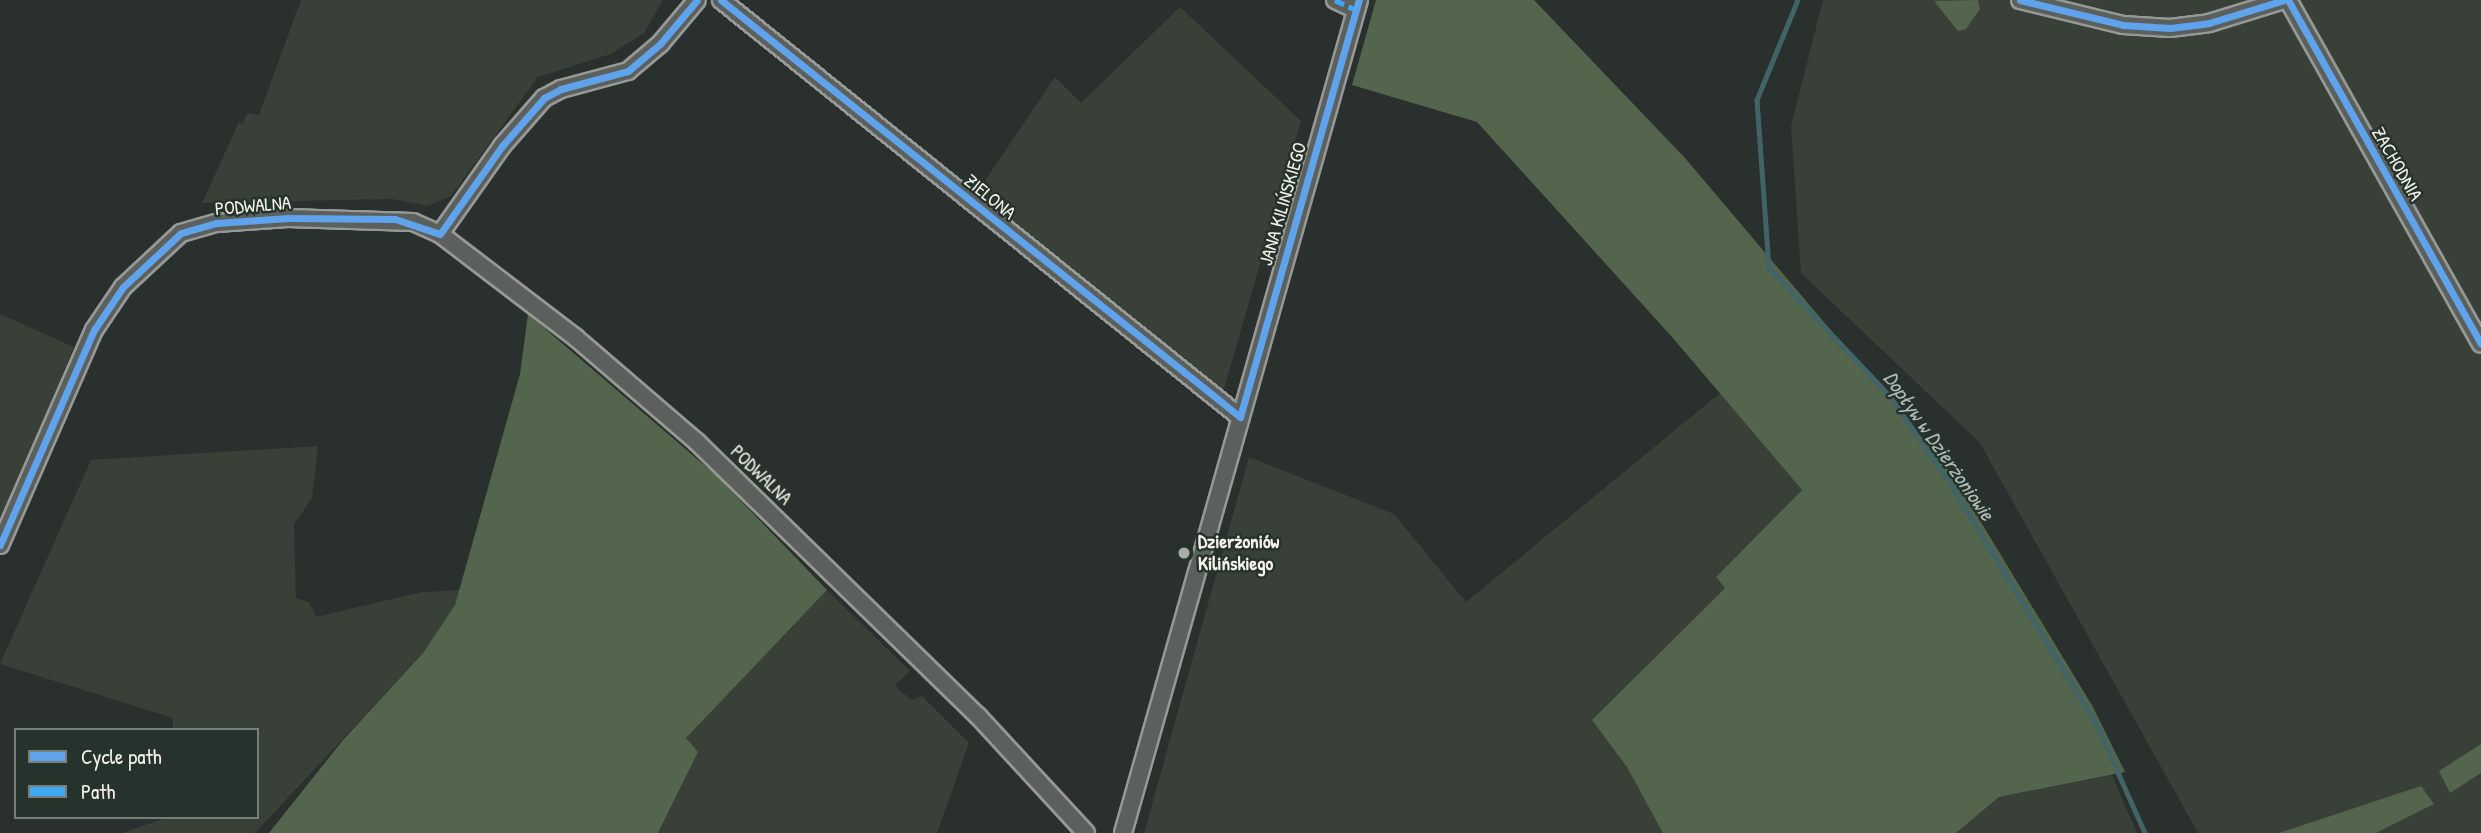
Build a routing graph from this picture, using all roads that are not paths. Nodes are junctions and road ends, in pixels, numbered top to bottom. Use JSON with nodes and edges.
{"nodes":[{"id":1,"x":697,"y":0,"type":"edge"},
{"id":2,"x":721,"y":0,"type":"edge"},
{"id":3,"x":1335,"y":0,"type":"edge"},
{"id":4,"x":2021,"y":0,"type":"edge"},
{"id":5,"x":2286,"y":0,"type":"edge"},
{"id":6,"x":1357,"y":5,"type":"edge"},
{"id":7,"x":440,"y":234,"type":"junction"},
{"id":8,"x":2481,"y":344,"type":"edge"},
{"id":9,"x":1240,"y":417,"type":"junction"},
{"id":10,"x":0,"y":545,"type":"edge"},
{"id":11,"x":1086,"y":833,"type":"edge"},
{"id":12,"x":1123,"y":833,"type":"edge"}],
"edges":[{"from":1,"to":7,"type":"street"},
{"from":2,"to":9,"type":"street","name":"ZIELONA"},
{"from":3,"to":6,"type":"street"},
{"from":4,"to":5,"type":"street"},
{"from":5,"to":8,"type":"street","name":"ZACHODNIA"},
{"from":6,"to":9,"type":"street","name":"JANA KILIŃSKIEGO"},
{"from":7,"to":10,"type":"street","name":"PODWALNA"},
{"from":7,"to":11,"type":"street","name":"PODWALNA"},
{"from":9,"to":12,"type":"street","name":"JANA KILIŃSKIEGO"}]}
